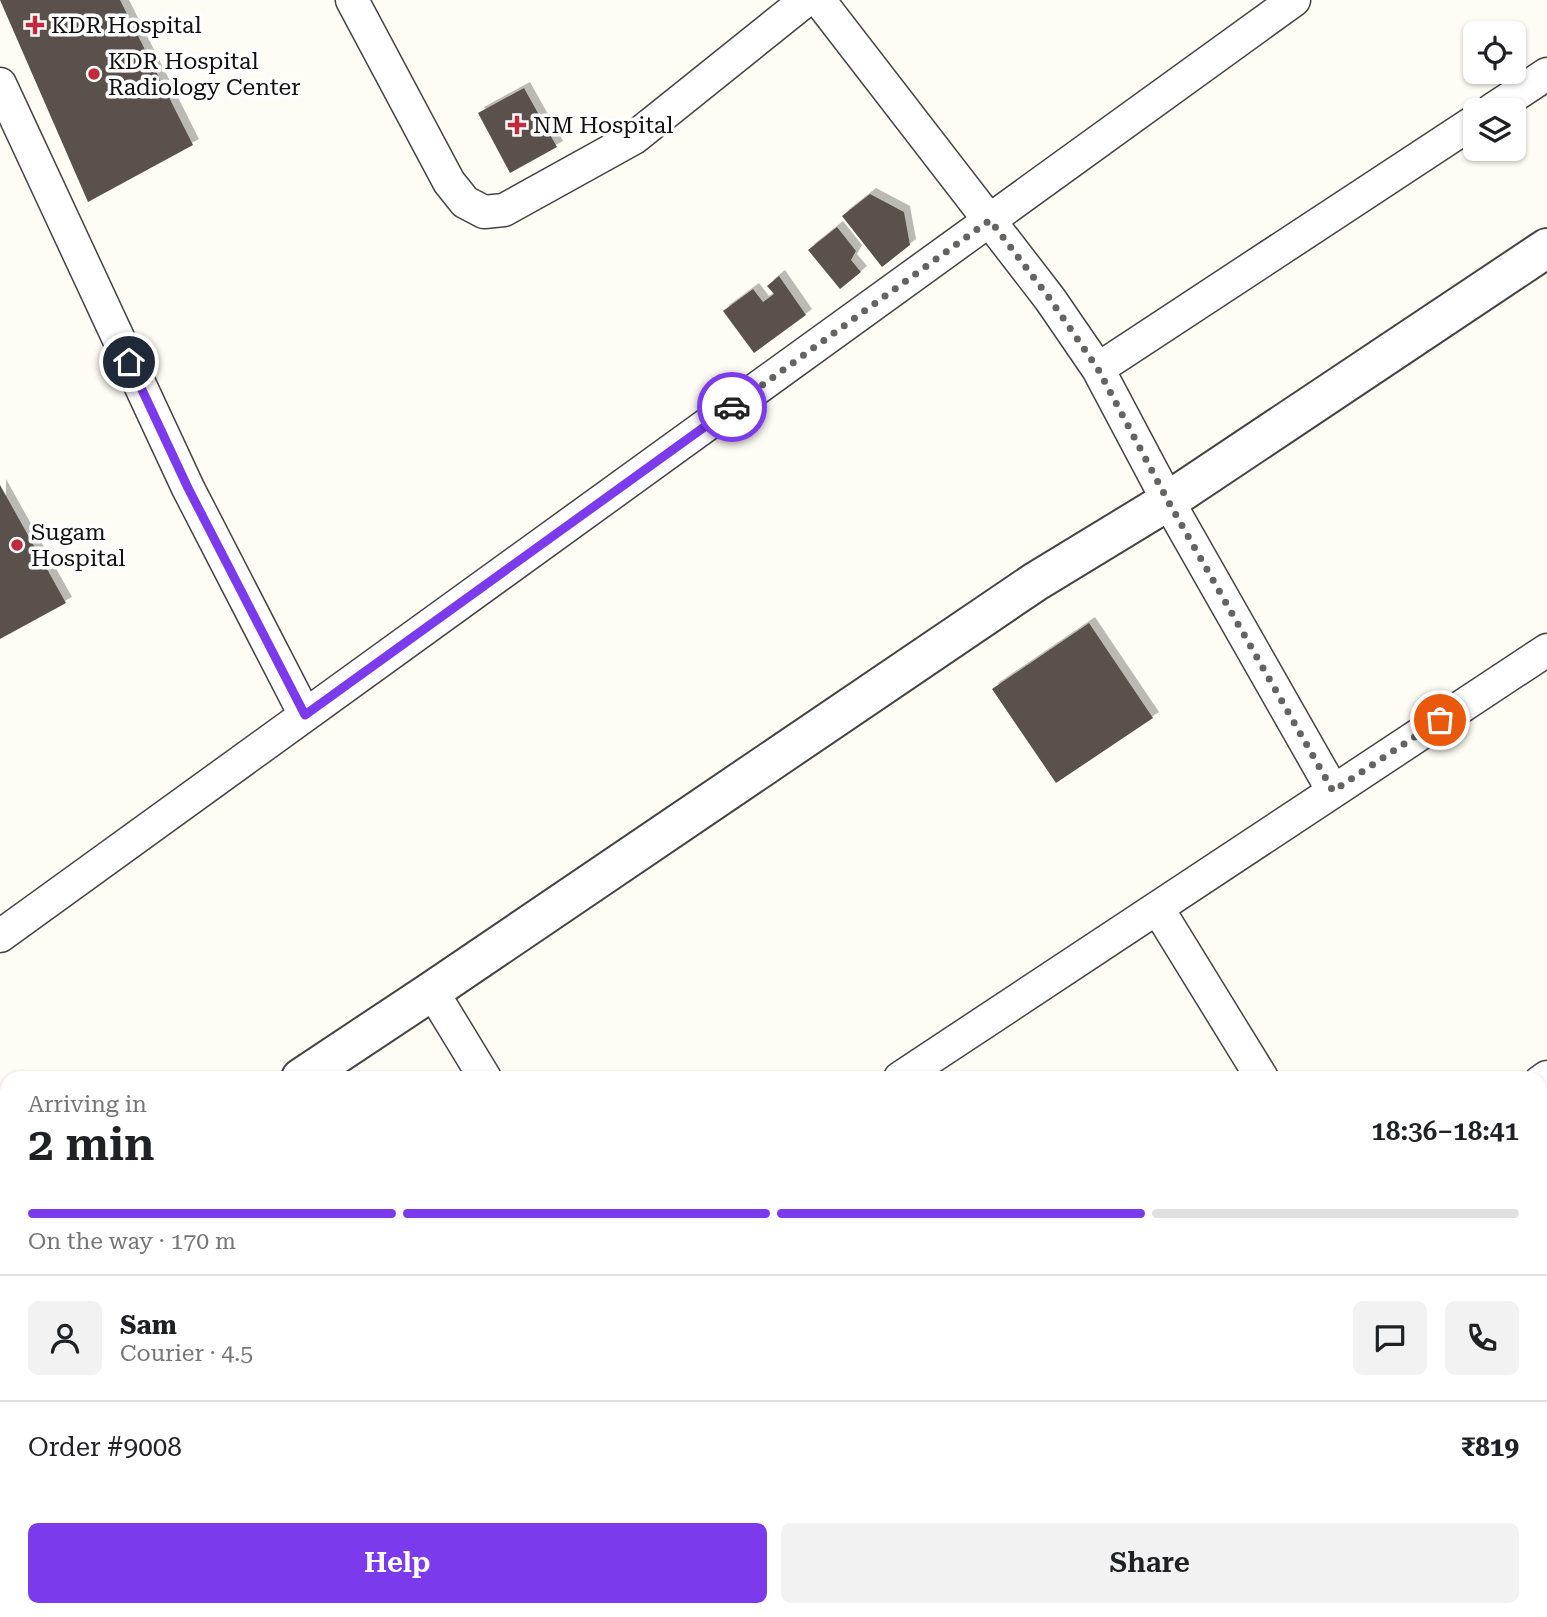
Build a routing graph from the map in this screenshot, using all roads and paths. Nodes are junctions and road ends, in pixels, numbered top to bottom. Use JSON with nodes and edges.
{"nodes":[{"id":1,"x":352,"y":0,"type":"edge"},
{"id":2,"x":806,"y":0,"type":"edge"},
{"id":3,"x":819,"y":0,"type":"edge"},
{"id":4,"x":1294,"y":0,"type":"edge"},
{"id":5,"x":1547,"y":74,"type":"edge"},
{"id":6,"x":0,"y":84,"type":"edge"},
{"id":7,"x":1510,"y":98,"type":"edge"},
{"id":8,"x":1463,"y":129,"type":"edge"},
{"id":9,"x":990,"y":220,"type":"junction"},
{"id":10,"x":1547,"y":248,"type":"edge"},
{"id":11,"x":1098,"y":369,"type":"junction"},
{"id":12,"x":1168,"y":501,"type":"junction"},
{"id":13,"x":1547,"y":650,"type":"edge"},
{"id":14,"x":305,"y":715,"type":"junction"},
{"id":15,"x":1333,"y":791,"type":"junction"},
{"id":16,"x":1158,"y":909,"type":"junction"},
{"id":17,"x":0,"y":936,"type":"edge"},
{"id":18,"x":432,"y":991,"type":"junction"},
{"id":19,"x":311,"y":1071,"type":"edge"},
{"id":20,"x":481,"y":1071,"type":"edge"},
{"id":21,"x":911,"y":1071,"type":"edge"},
{"id":22,"x":1258,"y":1071,"type":"edge"}],
"edges":[{"from":1,"to":2,"type":"street"},
{"from":3,"to":9,"type":"street"},
{"from":4,"to":9,"type":"street"},
{"from":5,"to":7,"type":"street"},
{"from":6,"to":14,"type":"street"},
{"from":8,"to":11,"type":"street"},
{"from":9,"to":11,"type":"street"},
{"from":9,"to":14,"type":"street"},
{"from":10,"to":12,"type":"street"},
{"from":11,"to":12,"type":"street"},
{"from":12,"to":15,"type":"street"},
{"from":12,"to":18,"type":"street"},
{"from":13,"to":15,"type":"street"},
{"from":14,"to":17,"type":"street"},
{"from":15,"to":16,"type":"street"},
{"from":16,"to":21,"type":"street"},
{"from":16,"to":22,"type":"street"},
{"from":18,"to":19,"type":"street"},
{"from":18,"to":20,"type":"street"}]}
